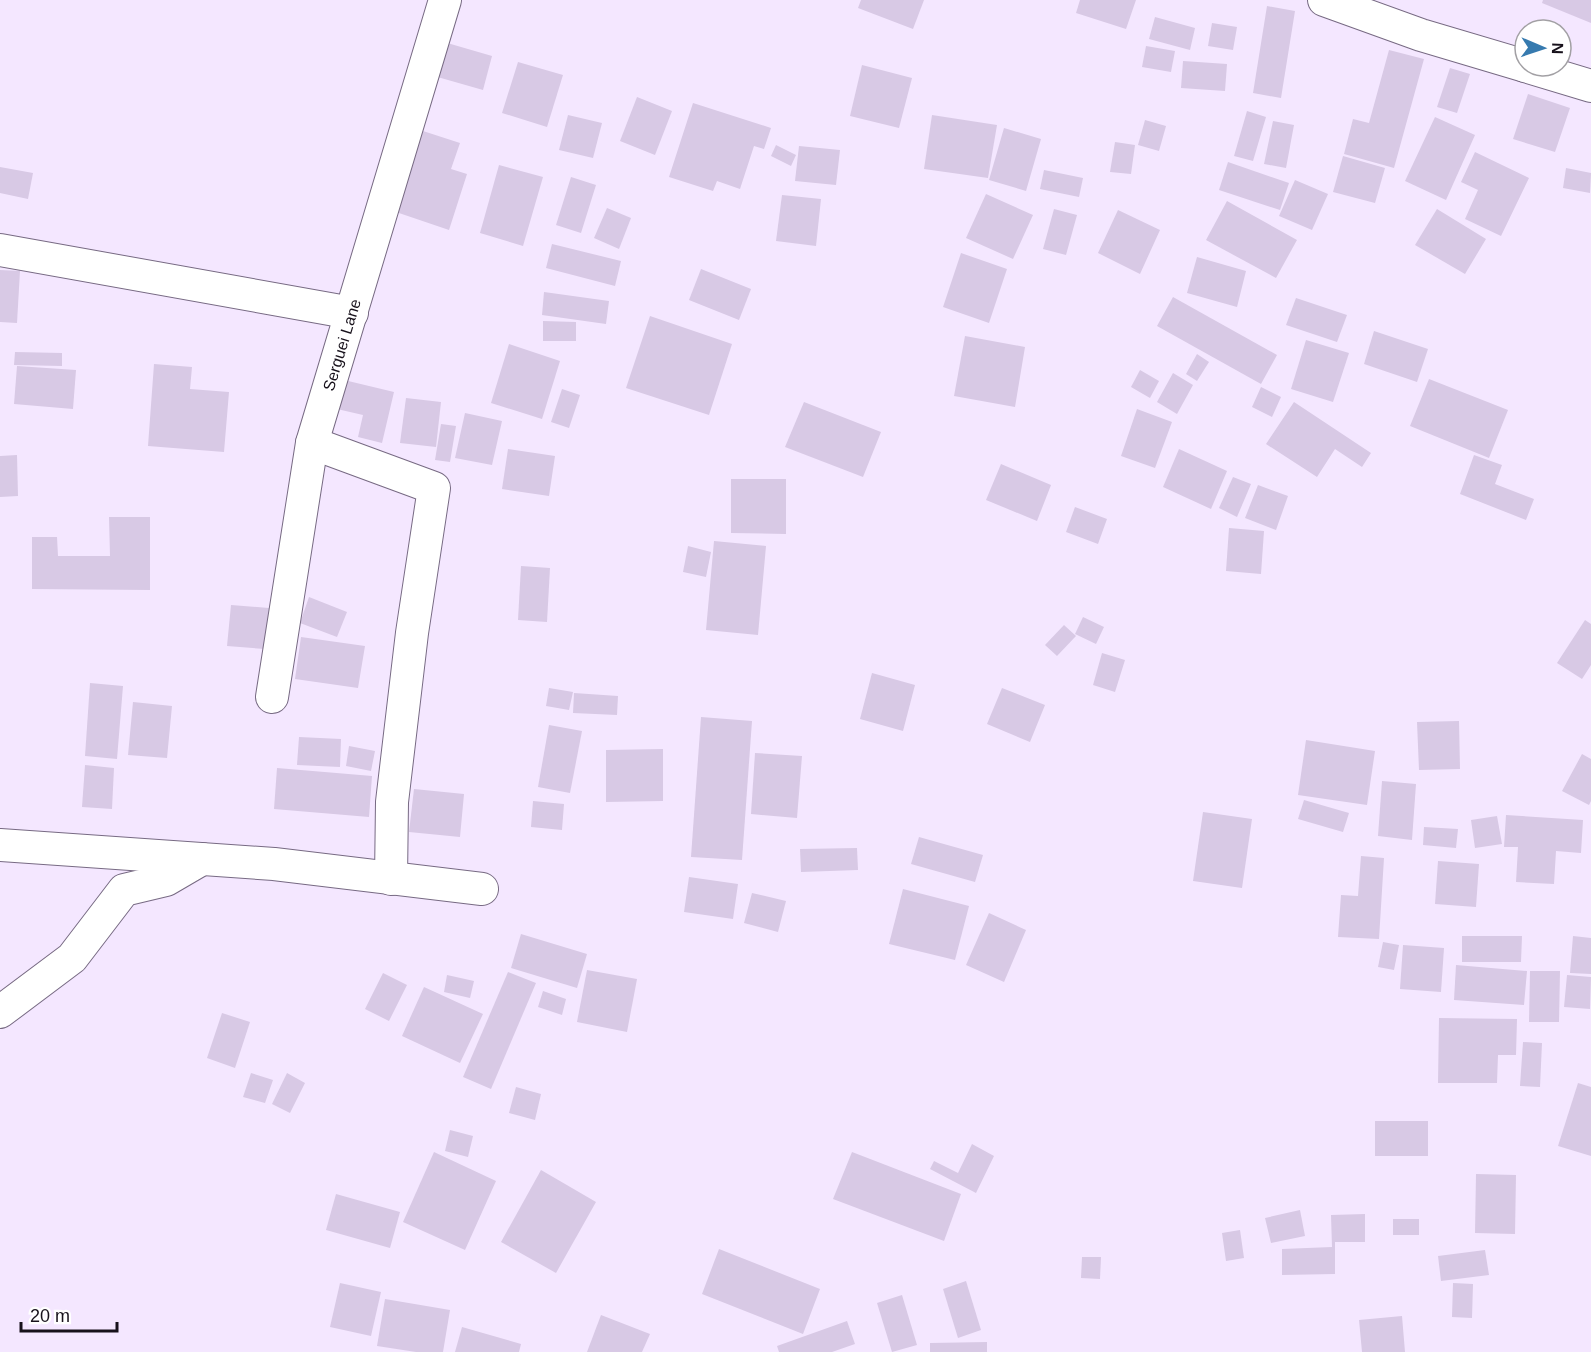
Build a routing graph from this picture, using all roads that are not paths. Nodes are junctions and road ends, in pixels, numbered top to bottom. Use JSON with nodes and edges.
{"nodes":[{"id":1,"x":445,"y":0,"type":"edge"},
{"id":2,"x":1324,"y":0,"type":"edge"},
{"id":3,"x":1513,"y":62,"type":"edge"},
{"id":4,"x":1565,"y":78,"type":"edge"},
{"id":5,"x":1591,"y":86,"type":"edge"},
{"id":6,"x":0,"y":250,"type":"edge"},
{"id":7,"x":352,"y":313,"type":"junction"},
{"id":8,"x":312,"y":443,"type":"junction"},
{"id":9,"x":272,"y":697,"type":"dead end"},
{"id":10,"x":0,"y":845,"type":"edge"},
{"id":11,"x":202,"y":859,"type":"junction"},
{"id":12,"x":391,"y":879,"type":"junction"},
{"id":13,"x":482,"y":889,"type":"dead end"},
{"id":14,"x":0,"y":1012,"type":"edge"}],
"edges":[{"from":1,"to":7,"type":"street","name":"Serguei Lane"},
{"from":2,"to":3,"type":"street"},
{"from":4,"to":5,"type":"street"},
{"from":6,"to":7,"type":"street"},
{"from":7,"to":8,"type":"street","name":"Serguei Lane"},
{"from":8,"to":9,"type":"street","name":"Serguei Lane"},
{"from":8,"to":12,"type":"street"},
{"from":10,"to":11,"type":"street"},
{"from":11,"to":12,"type":"street"},
{"from":11,"to":14,"type":"street"},
{"from":12,"to":13,"type":"street"}]}
